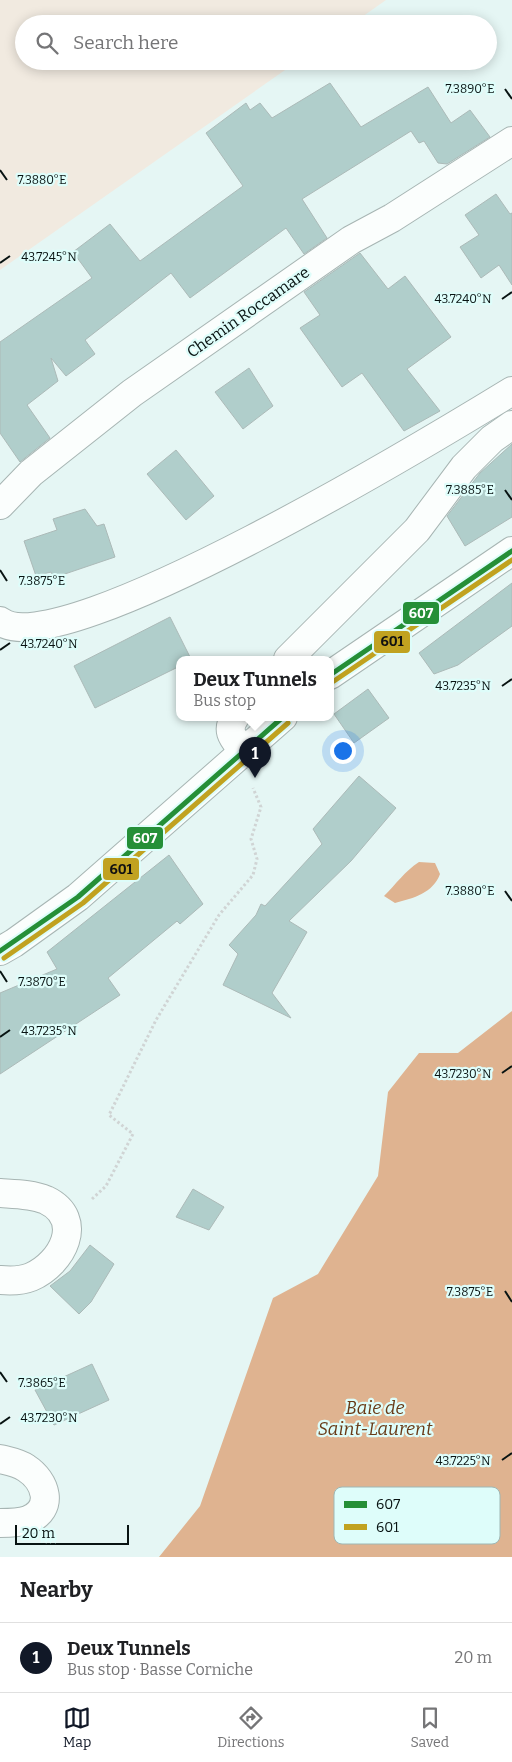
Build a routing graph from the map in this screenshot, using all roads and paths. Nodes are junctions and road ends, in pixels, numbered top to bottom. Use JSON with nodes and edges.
{"nodes":[{"id":1,"x":512,"y":141,"type":"edge"},
{"id":2,"x":512,"y":391,"type":"edge"},
{"id":3,"x":512,"y":425,"type":"edge"},
{"id":4,"x":0,"y":505,"type":"edge"},
{"id":5,"x":512,"y":551,"type":"edge"},
{"id":6,"x":0,"y":620,"type":"edge"},
{"id":7,"x":291,"y":656,"type":"edge"},
{"id":8,"x":334,"y":672,"type":"edge"},
{"id":9,"x":232,"y":721,"type":"edge"},
{"id":10,"x":279,"y":721,"type":"edge"},
{"id":11,"x":244,"y":752,"type":"junction"},
{"id":12,"x":253,"y":788,"type":"dead end"},
{"id":13,"x":0,"y":951,"type":"edge"},
{"id":14,"x":0,"y":1192,"type":"edge"},
{"id":15,"x":67,"y":1224,"type":"junction"},
{"id":16,"x":0,"y":1280,"type":"edge"},
{"id":17,"x":0,"y":1459,"type":"edge"},
{"id":18,"x":0,"y":1523,"type":"edge"}],
"edges":[{"from":1,"to":4,"type":"main road","name":"Chemin Roccamare"},
{"from":2,"to":6,"type":"main road"},
{"from":3,"to":7,"type":"main road"},
{"from":5,"to":8,"type":"main road"},
{"from":9,"to":11,"type":"main road"},
{"from":10,"to":11,"type":"main road"},
{"from":11,"to":13,"type":"main road"},
{"from":12,"to":15,"type":"path"},
{"from":14,"to":15,"type":"main road"},
{"from":15,"to":16,"type":"main road"},
{"from":17,"to":18,"type":"main road"}]}
